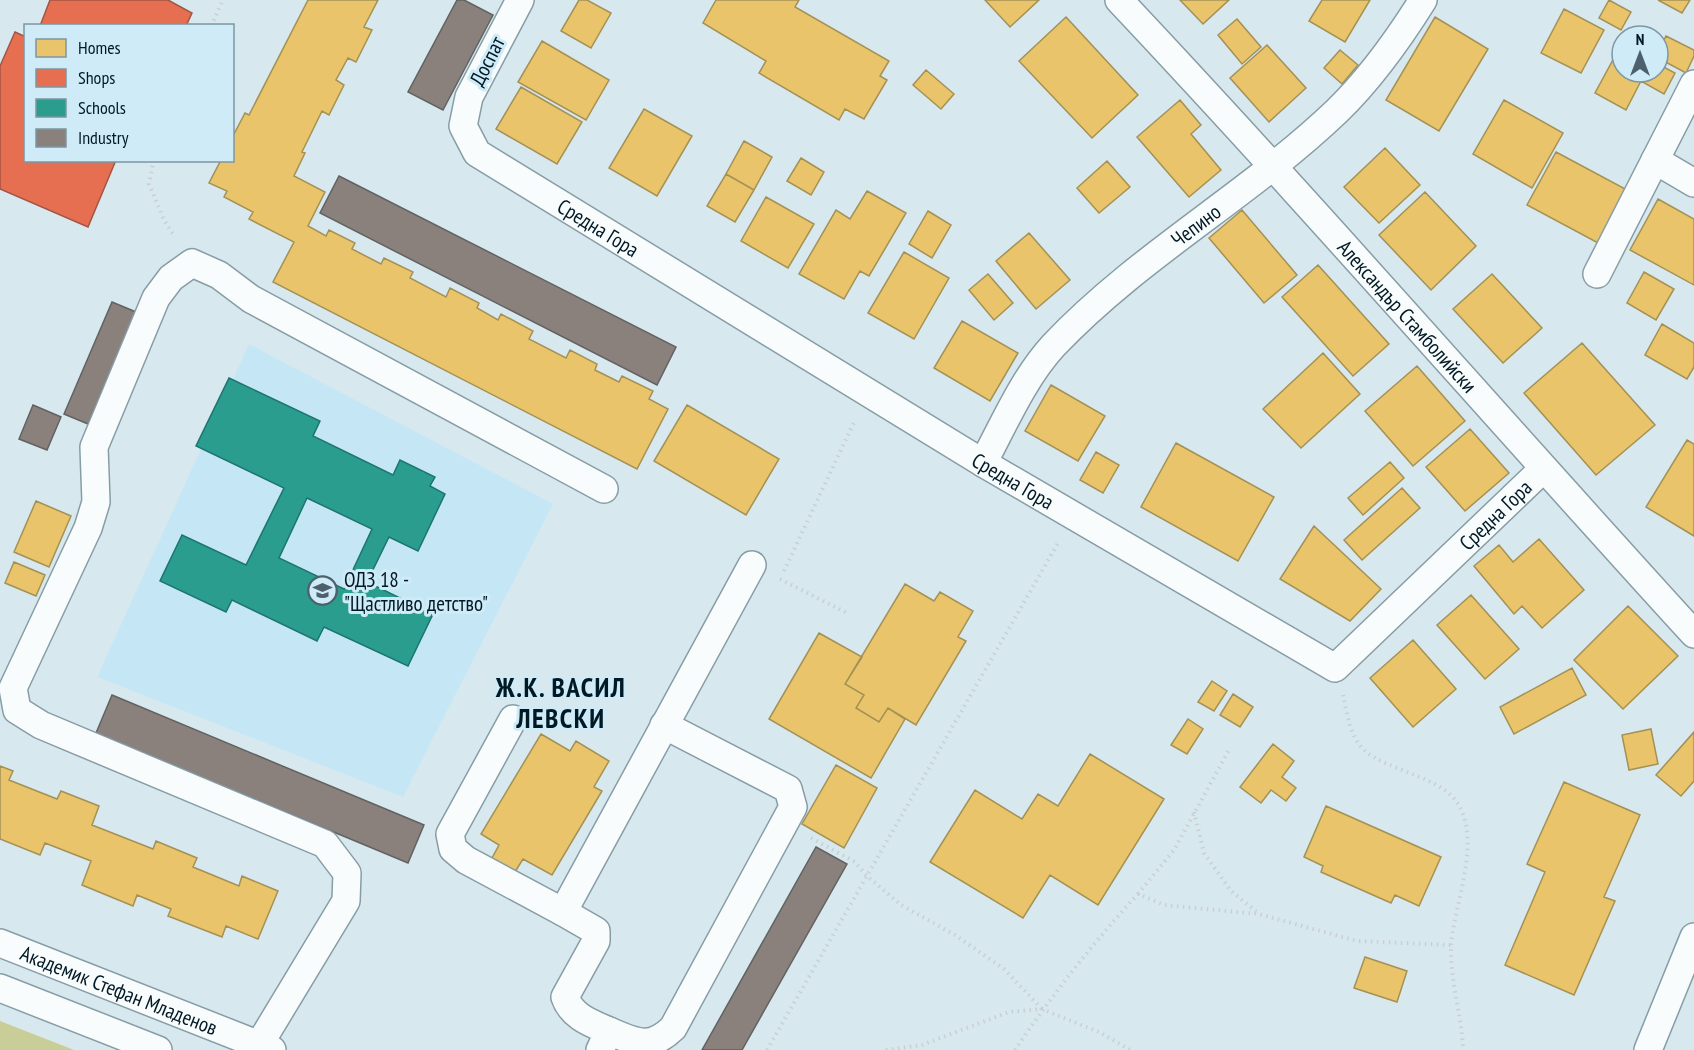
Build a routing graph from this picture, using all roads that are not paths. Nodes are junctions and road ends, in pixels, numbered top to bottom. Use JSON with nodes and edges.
{"nodes":[{"id":1,"x":520,"y":0,"type":"edge"},
{"id":2,"x":1119,"y":0,"type":"edge"},
{"id":3,"x":1423,"y":0,"type":"edge"},
{"id":4,"x":1694,"y":84,"type":"edge"},
{"id":5,"x":463,"y":126,"type":"joint"},
{"id":6,"x":1655,"y":160,"type":"junction"},
{"id":7,"x":1274,"y":165,"type":"junction"},
{"id":8,"x":1694,"y":183,"type":"edge"},
{"id":9,"x":1597,"y":274,"type":"dead end"},
{"id":10,"x":983,"y":463,"type":"junction"},
{"id":11,"x":1543,"y":469,"type":"junction"},
{"id":12,"x":604,"y":489,"type":"dead end"},
{"id":13,"x":752,"y":565,"type":"road end"},
{"id":14,"x":1694,"y":634,"type":"edge"},
{"id":15,"x":513,"y":719,"type":"dead end"},
{"id":16,"x":664,"y":725,"type":"junction"},
{"id":17,"x":563,"y":912,"type":"junction"},
{"id":18,"x":1694,"y":937,"type":"edge"},
{"id":19,"x":0,"y":943,"type":"edge"},
{"id":20,"x":0,"y":988,"type":"edge"},
{"id":21,"x":604,"y":1041,"type":"edge"},
{"id":22,"x":265,"y":1048,"type":"edge"},
{"id":23,"x":158,"y":1050,"type":"edge"},
{"id":24,"x":1648,"y":1050,"type":"edge"}],
"edges":[{"from":1,"to":5,"type":"street","name":"Доспат"},
{"from":2,"to":7,"type":"street","name":"Александър Стамболийски"},
{"from":3,"to":7,"type":"street","name":"Чепино"},
{"from":4,"to":6,"type":"street"},
{"from":5,"to":10,"type":"street","name":"Средна Гора"},
{"from":6,"to":8,"type":"street"},
{"from":6,"to":9,"type":"street"},
{"from":7,"to":10,"type":"street","name":"Чепино"},
{"from":7,"to":11,"type":"street","name":"Александър Стамболийски"},
{"from":10,"to":11,"type":"street","name":"Средна Гора"},
{"from":11,"to":14,"type":"street","name":"Александър Стамболийски"},
{"from":12,"to":22,"type":"street"},
{"from":13,"to":16,"type":"street"},
{"from":15,"to":17,"type":"street"},
{"from":16,"to":17,"type":"street"},
{"from":16,"to":21,"type":"street"},
{"from":17,"to":21,"type":"street"},
{"from":18,"to":24,"type":"street"},
{"from":19,"to":22,"type":"street","name":"Академик Стефан Младенов"},
{"from":20,"to":23,"type":"street","name":"Академик Стефан Младенов"}]}
